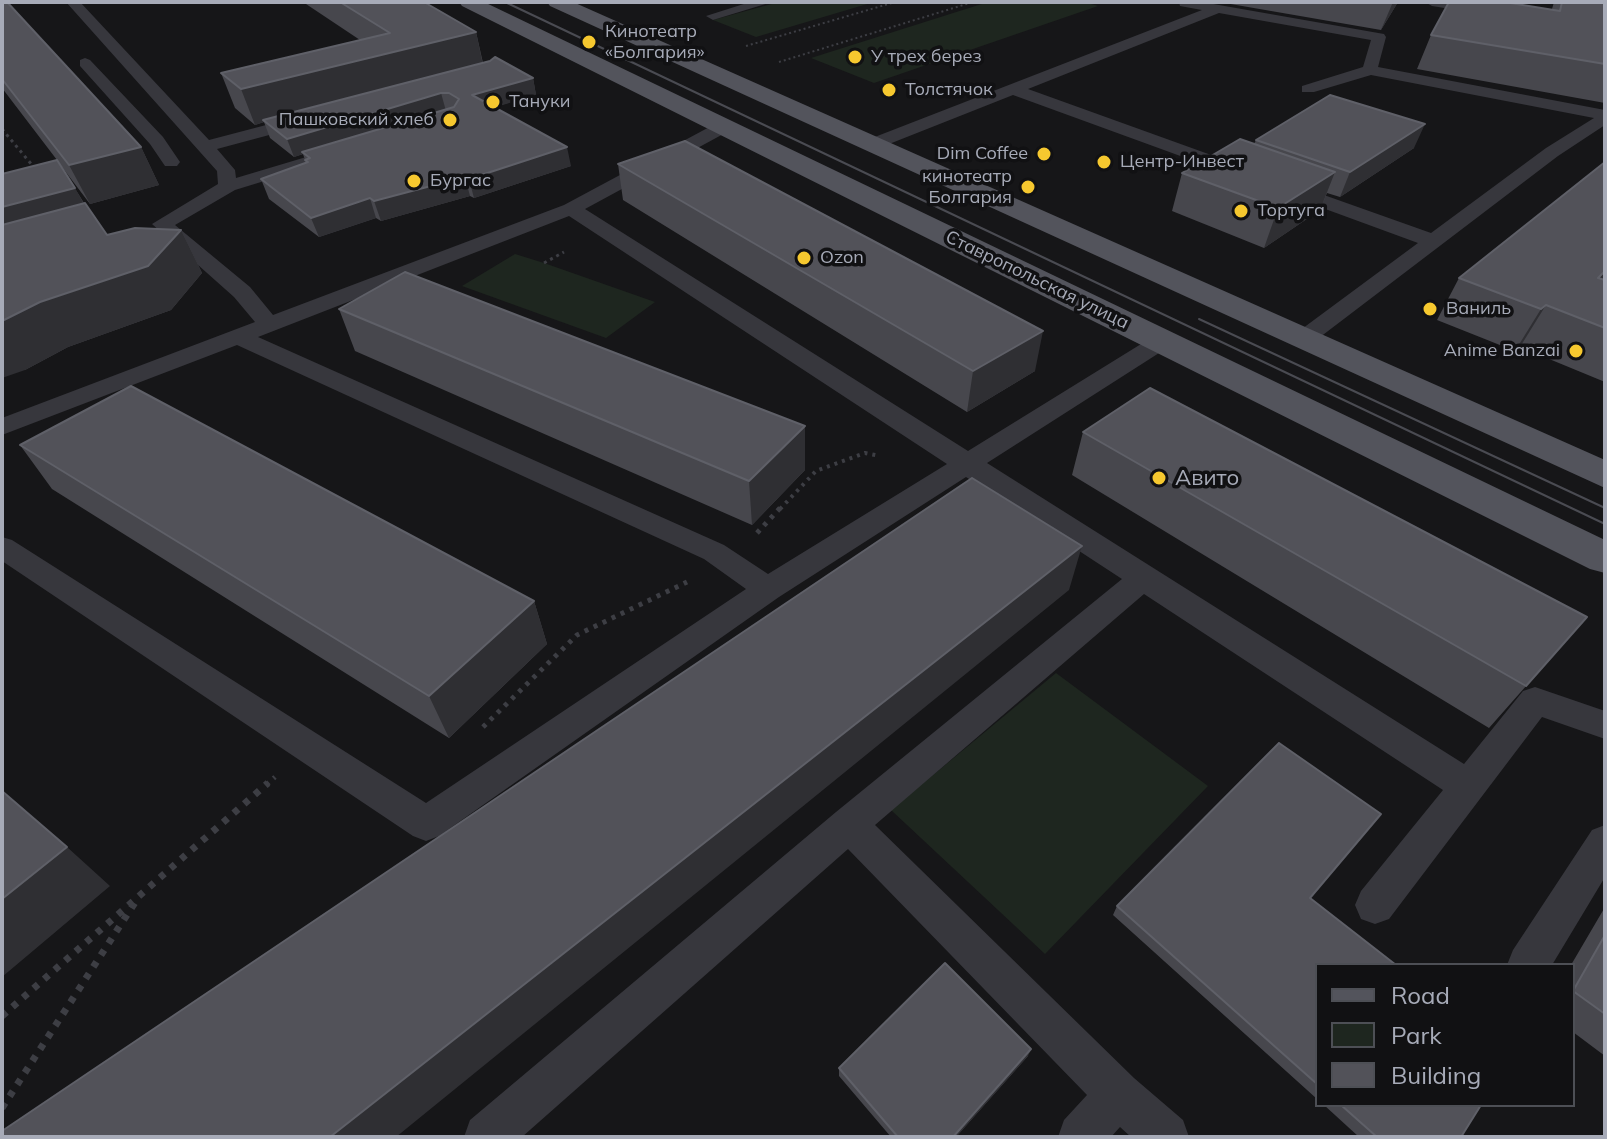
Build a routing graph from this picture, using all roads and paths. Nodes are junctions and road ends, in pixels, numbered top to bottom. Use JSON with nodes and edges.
{"nodes":[{"id":1,"x":73,"y":2,"type":"edge"},
{"id":2,"x":469,"y":2,"type":"edge"},
{"id":3,"x":557,"y":2,"type":"edge"},
{"id":4,"x":765,"y":2,"type":"edge"},
{"id":5,"x":895,"y":2,"type":"edge"},
{"id":6,"x":973,"y":2,"type":"edge"},
{"id":7,"x":1185,"y":3,"type":"edge"},
{"id":8,"x":1443,"y":3,"type":"edge"},
{"id":9,"x":1218,"y":9,"type":"junction"},
{"id":10,"x":1509,"y":14,"type":"edge"},
{"id":11,"x":713,"y":16,"type":"dead end"},
{"id":12,"x":737,"y":49,"type":"dead end"},
{"id":13,"x":85,"y":63,"type":"dead end"},
{"id":14,"x":773,"y":64,"type":"dead end"},
{"id":15,"x":133,"y":70,"type":"junction"},
{"id":16,"x":1370,"y":70,"type":"junction"},
{"id":17,"x":98,"y":78,"type":"junction"},
{"id":18,"x":1013,"y":89,"type":"junction"},
{"id":19,"x":1308,"y":89,"type":"dead end"},
{"id":20,"x":151,"y":90,"type":"junction"},
{"id":21,"x":116,"y":97,"type":"junction"},
{"id":22,"x":171,"y":111,"type":"junction"},
{"id":23,"x":324,"y":115,"type":"edge"},
{"id":24,"x":1605,"y":116,"type":"edge"},
{"id":25,"x":136,"y":119,"type":"junction"},
{"id":26,"x":721,"y":128,"type":"junction"},
{"id":27,"x":2,"y":129,"type":"edge"},
{"id":28,"x":191,"y":132,"type":"junction"},
{"id":29,"x":157,"y":141,"type":"junction"},
{"id":30,"x":364,"y":144,"type":"edge"},
{"id":31,"x":873,"y":144,"type":"junction"},
{"id":32,"x":204,"y":147,"type":"junction"},
{"id":33,"x":171,"y":162,"type":"dead end"},
{"id":34,"x":43,"y":178,"type":"edge"},
{"id":35,"x":228,"y":186,"type":"junction"},
{"id":36,"x":571,"y":209,"type":"junction"},
{"id":37,"x":1436,"y":242,"type":"junction"},
{"id":38,"x":269,"y":282,"type":"dead end"},
{"id":39,"x":242,"y":292,"type":"junction"},
{"id":40,"x":269,"y":324,"type":"junction"},
{"id":41,"x":236,"y":336,"type":"junction"},
{"id":42,"x":1303,"y":339,"type":"junction"},
{"id":43,"x":1162,"y":341,"type":"junction"},
{"id":44,"x":2,"y":427,"type":"edge"},
{"id":45,"x":958,"y":467,"type":"junction"},
{"id":46,"x":1605,"y":475,"type":"edge"},
{"id":47,"x":2,"y":547,"type":"edge"},
{"id":48,"x":1605,"y":558,"type":"edge"},
{"id":49,"x":729,"y":562,"type":"junction"},
{"id":50,"x":1144,"y":577,"type":"junction"},
{"id":51,"x":768,"y":589,"type":"junction"},
{"id":52,"x":1605,"y":725,"type":"edge"},
{"id":53,"x":478,"y":732,"type":"dead end"},
{"id":54,"x":309,"y":747,"type":"junction"},
{"id":55,"x":1466,"y":785,"type":"junction"},
{"id":56,"x":849,"y":824,"type":"junction"},
{"id":57,"x":1605,"y":842,"type":"edge"},
{"id":58,"x":141,"y":894,"type":"junction"},
{"id":59,"x":1375,"y":905,"type":"dead end"},
{"id":60,"x":1529,"y":963,"type":"edge"},
{"id":61,"x":2,"y":1016,"type":"edge"},
{"id":62,"x":1118,"y":1094,"type":"junction"},
{"id":63,"x":2,"y":1108,"type":"edge"},
{"id":64,"x":487,"y":1137,"type":"edge"},
{"id":65,"x":1081,"y":1137,"type":"edge"},
{"id":66,"x":1166,"y":1137,"type":"edge"}],
"edges":[{"from":1,"to":15,"type":"lane"},
{"from":2,"to":26,"type":"main road","name":"Ставропольская улица"},
{"from":3,"to":31,"type":"main road"},
{"from":4,"to":11,"type":"lane"},
{"from":5,"to":12,"type":"path"},
{"from":6,"to":14,"type":"path"},
{"from":7,"to":9,"type":"lane"},
{"from":8,"to":10,"type":"lane"},
{"from":9,"to":16,"type":"lane"},
{"from":9,"to":18,"type":"lane"},
{"from":13,"to":17,"type":"lane"},
{"from":15,"to":17,"type":"lane"},
{"from":15,"to":20,"type":"lane"},
{"from":16,"to":19,"type":"lane"},
{"from":16,"to":24,"type":"lane"},
{"from":17,"to":21,"type":"lane"},
{"from":18,"to":31,"type":"lane"},
{"from":18,"to":37,"type":"lane"},
{"from":20,"to":21,"type":"lane"},
{"from":20,"to":22,"type":"lane"},
{"from":21,"to":25,"type":"lane"},
{"from":22,"to":25,"type":"lane"},
{"from":22,"to":28,"type":"lane"},
{"from":23,"to":32,"type":"lane"},
{"from":24,"to":37,"type":"lane"},
{"from":25,"to":29,"type":"lane"},
{"from":26,"to":36,"type":"lane"},
{"from":26,"to":43,"type":"main road","name":"Ставропольская улица"},
{"from":27,"to":34,"type":"path"},
{"from":28,"to":29,"type":"lane"},
{"from":28,"to":32,"type":"lane"},
{"from":29,"to":33,"type":"lane"},
{"from":30,"to":35,"type":"lane"},
{"from":31,"to":42,"type":"main road"},
{"from":32,"to":35,"type":"lane"},
{"from":35,"to":39,"type":"lane"},
{"from":36,"to":40,"type":"lane"},
{"from":36,"to":45,"type":"lane"},
{"from":37,"to":42,"type":"lane"},
{"from":38,"to":39,"type":"lane"},
{"from":39,"to":40,"type":"lane"},
{"from":40,"to":41,"type":"lane"},
{"from":41,"to":44,"type":"lane"},
{"from":41,"to":49,"type":"lane"},
{"from":42,"to":46,"type":"main road"},
{"from":43,"to":45,"type":"lane"},
{"from":43,"to":48,"type":"main road","name":"Ставропольская улица"},
{"from":45,"to":49,"type":"path"},
{"from":45,"to":50,"type":"lane"},
{"from":45,"to":51,"type":"lane"},
{"from":47,"to":54,"type":"lane"},
{"from":49,"to":51,"type":"lane"},
{"from":49,"to":53,"type":"path"},
{"from":50,"to":55,"type":"lane"},
{"from":50,"to":56,"type":"lane"},
{"from":51,"to":54,"type":"lane"},
{"from":52,"to":55,"type":"lane"},
{"from":54,"to":58,"type":"path"},
{"from":55,"to":59,"type":"lane"},
{"from":56,"to":62,"type":"lane"},
{"from":56,"to":64,"type":"lane"},
{"from":57,"to":60,"type":"lane"},
{"from":58,"to":61,"type":"path"},
{"from":58,"to":63,"type":"path"},
{"from":62,"to":65,"type":"lane"},
{"from":62,"to":66,"type":"lane"}]}
